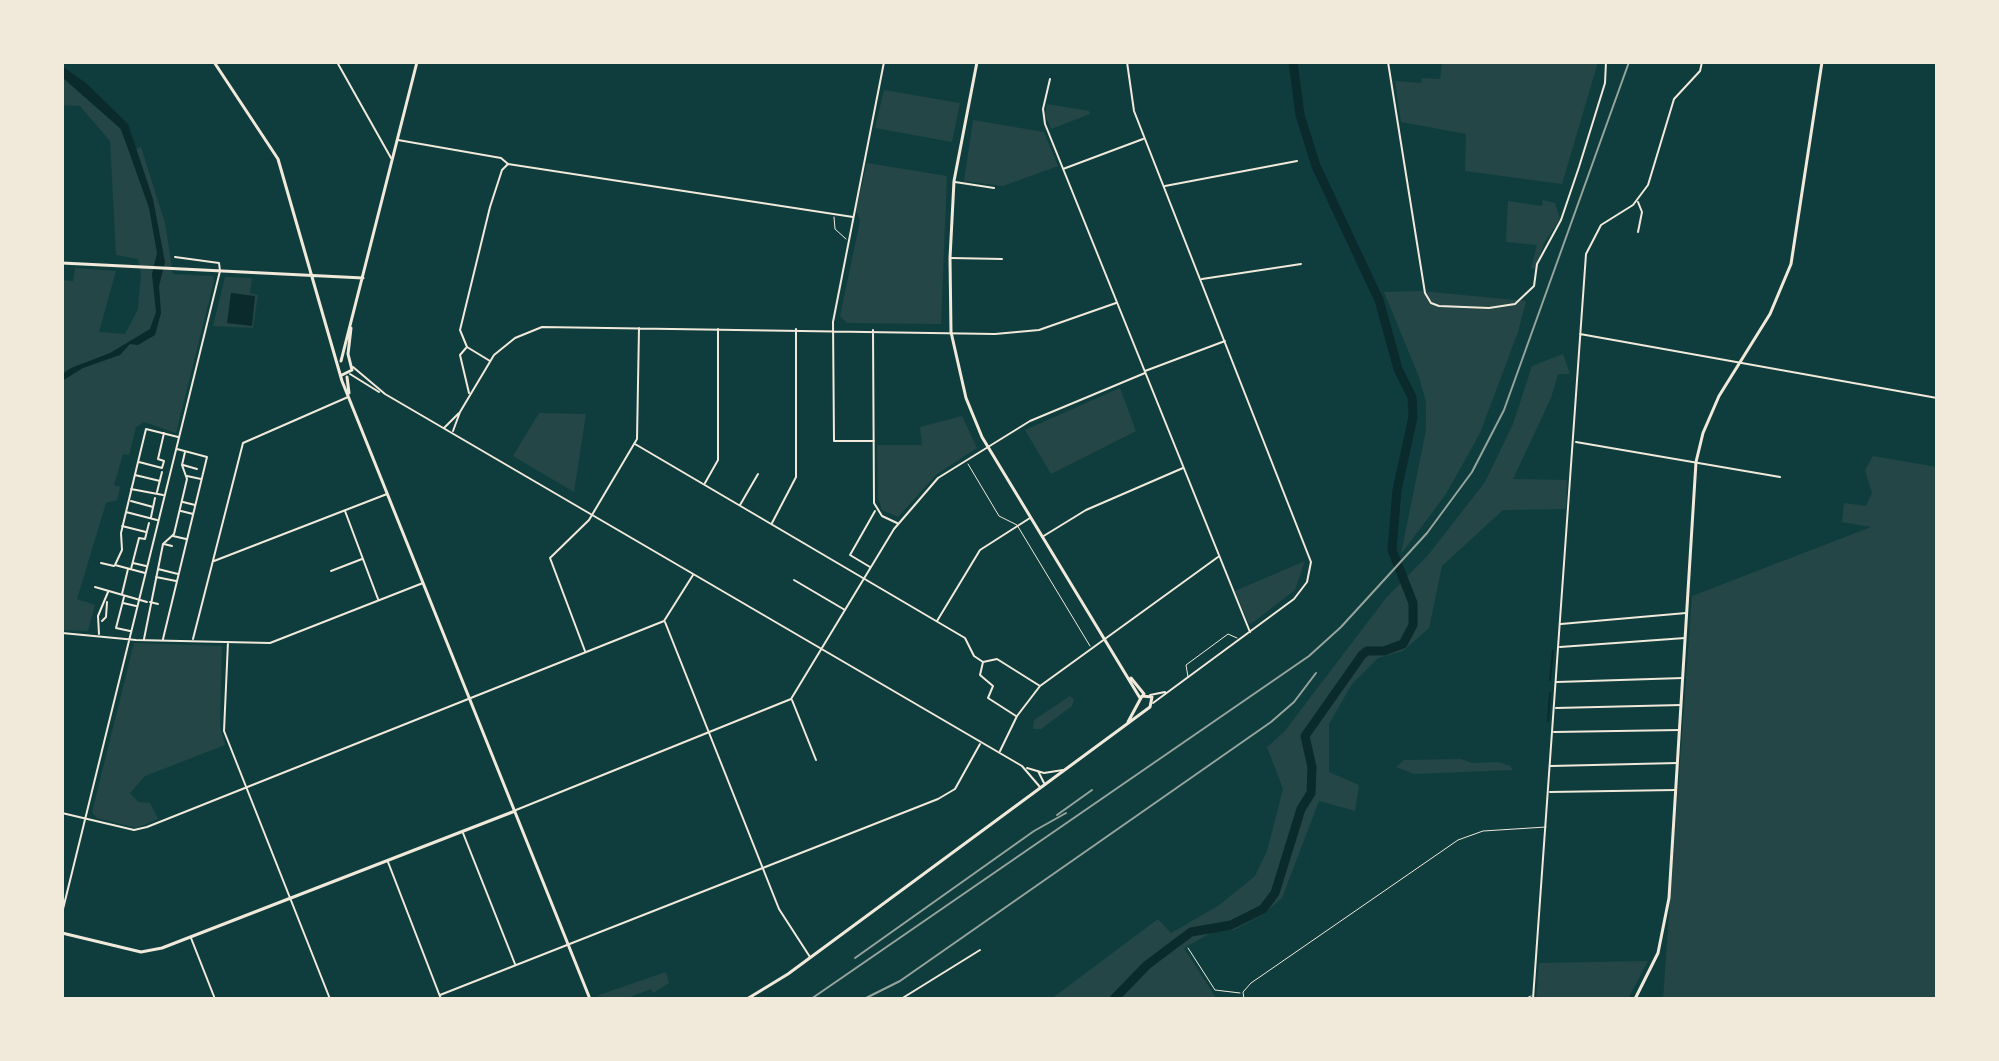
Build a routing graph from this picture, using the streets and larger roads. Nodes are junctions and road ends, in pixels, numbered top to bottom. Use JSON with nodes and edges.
{"nodes":[{"id":1,"x":214,"y":62,"type":"edge"},
{"id":2,"x":337,"y":62,"type":"edge"},
{"id":3,"x":417,"y":62,"type":"edge"},
{"id":4,"x":884,"y":62,"type":"edge"},
{"id":5,"x":977,"y":62,"type":"edge"},
{"id":6,"x":1127,"y":62,"type":"edge"},
{"id":7,"x":1388,"y":62,"type":"edge"},
{"id":8,"x":1606,"y":62,"type":"edge"},
{"id":9,"x":1702,"y":62,"type":"edge"},
{"id":10,"x":1822,"y":62,"type":"edge"},
{"id":11,"x":1050,"y":79,"type":"dead end"},
{"id":12,"x":1144,"y":138,"type":"junction"},
{"id":13,"x":397,"y":140,"type":"junction"},
{"id":14,"x":392,"y":159,"type":"junction"},
{"id":15,"x":1297,"y":161,"type":"dead end"},
{"id":16,"x":508,"y":164,"type":"junction"},
{"id":17,"x":1063,"y":169,"type":"junction"},
{"id":18,"x":954,"y":181,"type":"junction"},
{"id":19,"x":1162,"y":187,"type":"junction"},
{"id":20,"x":994,"y":188,"type":"dead end"},
{"id":21,"x":1637,"y":201,"type":"junction"},
{"id":22,"x":853,"y":217,"type":"junction"},
{"id":23,"x":1638,"y":232,"type":"dead end"},
{"id":24,"x":175,"y":257,"type":"dead end"},
{"id":25,"x":950,"y":258,"type":"junction"},
{"id":26,"x":1002,"y":259,"type":"dead end"},
{"id":27,"x":62,"y":263,"type":"edge"},
{"id":28,"x":1301,"y":264,"type":"dead end"},
{"id":29,"x":220,"y":271,"type":"junction"},
{"id":30,"x":311,"y":275,"type":"junction"},
{"id":31,"x":363,"y":278,"type":"junction"},
{"id":32,"x":1201,"y":279,"type":"junction"},
{"id":33,"x":1116,"y":303,"type":"junction"},
{"id":34,"x":351,"y":322,"type":"junction"},
{"id":35,"x":639,"y":326,"type":"junction"},
{"id":36,"x":718,"y":328,"type":"junction"},
{"id":37,"x":796,"y":329,"type":"junction"},
{"id":38,"x":833,"y":329,"type":"junction"},
{"id":39,"x":873,"y":330,"type":"junction"},
{"id":40,"x":951,"y":332,"type":"junction"},
{"id":41,"x":1580,"y":334,"type":"junction"},
{"id":42,"x":1225,"y":341,"type":"junction"},
{"id":43,"x":467,"y":347,"type":"junction"},
{"id":44,"x":490,"y":361,"type":"junction"},
{"id":45,"x":340,"y":362,"type":"junction"},
{"id":46,"x":1739,"y":362,"type":"junction"},
{"id":47,"x":352,"y":365,"type":"junction"},
{"id":48,"x":1144,"y":372,"type":"junction"},
{"id":49,"x":349,"y":374,"type":"junction"},
{"id":50,"x":342,"y":375,"type":"junction"},
{"id":51,"x":385,"y":394,"type":"junction"},
{"id":52,"x":469,"y":395,"type":"junction"},
{"id":53,"x":349,"y":396,"type":"junction"},
{"id":54,"x":1937,"y":398,"type":"edge"},
{"id":55,"x":460,"y":412,"type":"junction"},
{"id":56,"x":444,"y":428,"type":"junction"},
{"id":57,"x":164,"y":433,"type":"junction"},
{"id":58,"x":452,"y":433,"type":"junction"},
{"id":59,"x":179,"y":437,"type":"junction"},
{"id":60,"x":874,"y":441,"type":"junction"},
{"id":61,"x":1574,"y":442,"type":"junction"},
{"id":62,"x":635,"y":444,"type":"junction"},
{"id":63,"x":987,"y":446,"type":"junction"},
{"id":64,"x":176,"y":449,"type":"junction"},
{"id":65,"x":185,"y":451,"type":"junction"},
{"id":66,"x":138,"y":462,"type":"junction"},
{"id":67,"x":1696,"y":462,"type":"junction"},
{"id":68,"x":182,"y":465,"type":"junction"},
{"id":69,"x":163,"y":466,"type":"junction"},
{"id":70,"x":172,"y":468,"type":"junction"},
{"id":71,"x":1184,"y":468,"type":"junction"},
{"id":72,"x":197,"y":469,"type":"dead end"},
{"id":73,"x":162,"y":472,"type":"dead end"},
{"id":74,"x":758,"y":474,"type":"dead end"},
{"id":75,"x":135,"y":475,"type":"junction"},
{"id":76,"x":186,"y":476,"type":"junction"},
{"id":77,"x":1780,"y":477,"type":"dead end"},
{"id":78,"x":201,"y":480,"type":"junction"},
{"id":79,"x":160,"y":481,"type":"junction"},
{"id":80,"x":704,"y":485,"type":"junction"},
{"id":81,"x":131,"y":489,"type":"junction"},
{"id":82,"x":157,"y":493,"type":"junction"},
{"id":83,"x":388,"y":493,"type":"junction"},
{"id":84,"x":165,"y":495,"type":"junction"},
{"id":85,"x":155,"y":498,"type":"dead end"},
{"id":86,"x":128,"y":501,"type":"junction"},
{"id":87,"x":182,"y":501,"type":"junction"},
{"id":88,"x":195,"y":505,"type":"junction"},
{"id":89,"x":740,"y":506,"type":"junction"},
{"id":90,"x":153,"y":507,"type":"junction"},
{"id":91,"x":876,"y":510,"type":"junction"},
{"id":92,"x":179,"y":511,"type":"junction"},
{"id":93,"x":345,"y":511,"type":"junction"},
{"id":94,"x":126,"y":512,"type":"junction"},
{"id":95,"x":193,"y":514,"type":"junction"},
{"id":96,"x":592,"y":514,"type":"junction"},
{"id":97,"x":1031,"y":517,"type":"junction"},
{"id":98,"x":150,"y":521,"type":"junction"},
{"id":99,"x":158,"y":521,"type":"junction"},
{"id":100,"x":898,"y":523,"type":"junction"},
{"id":101,"x":771,"y":524,"type":"junction"},
{"id":102,"x":122,"y":526,"type":"junction"},
{"id":103,"x":146,"y":534,"type":"junction"},
{"id":104,"x":172,"y":536,"type":"junction"},
{"id":105,"x":1042,"y":537,"type":"junction"},
{"id":106,"x":154,"y":538,"type":"junction"},
{"id":107,"x":187,"y":539,"type":"junction"},
{"id":108,"x":163,"y":544,"type":"junction"},
{"id":109,"x":172,"y":546,"type":"dead end"},
{"id":110,"x":1220,"y":556,"type":"junction"},
{"id":111,"x":363,"y":558,"type":"junction"},
{"id":112,"x":213,"y":561,"type":"junction"},
{"id":113,"x":101,"y":563,"type":"dead end"},
{"id":114,"x":132,"y":563,"type":"junction"},
{"id":115,"x":115,"y":565,"type":"junction"},
{"id":116,"x":147,"y":567,"type":"junction"},
{"id":117,"x":871,"y":568,"type":"junction"},
{"id":118,"x":157,"y":569,"type":"junction"},
{"id":119,"x":130,"y":570,"type":"junction"},
{"id":120,"x":331,"y":571,"type":"dead end"},
{"id":121,"x":146,"y":574,"type":"junction"},
{"id":122,"x":178,"y":574,"type":"junction"},
{"id":123,"x":694,"y":574,"type":"junction"},
{"id":124,"x":155,"y":576,"type":"junction"},
{"id":125,"x":864,"y":579,"type":"junction"},
{"id":126,"x":794,"y":580,"type":"dead end"},
{"id":127,"x":176,"y":581,"type":"junction"},
{"id":128,"x":424,"y":582,"type":"junction"},
{"id":129,"x":95,"y":587,"type":"dead end"},
{"id":130,"x":108,"y":592,"type":"junction"},
{"id":131,"x":123,"y":596,"type":"junction"},
{"id":132,"x":106,"y":600,"type":"junction"},
{"id":133,"x":139,"y":600,"type":"junction"},
{"id":134,"x":378,"y":600,"type":"junction"},
{"id":135,"x":149,"y":602,"type":"junction"},
{"id":136,"x":122,"y":603,"type":"junction"},
{"id":137,"x":158,"y":604,"type":"dead end"},
{"id":138,"x":137,"y":607,"type":"junction"},
{"id":139,"x":846,"y":610,"type":"junction"},
{"id":140,"x":1687,"y":613,"type":"junction"},
{"id":141,"x":664,"y":621,"type":"junction"},
{"id":142,"x":101,"y":622,"type":"junction"},
{"id":143,"x":937,"y":622,"type":"junction"},
{"id":144,"x":1560,"y":624,"type":"junction"},
{"id":145,"x":131,"y":631,"type":"junction"},
{"id":146,"x":1250,"y":632,"type":"junction"},
{"id":147,"x":62,"y":633,"type":"edge"},
{"id":148,"x":98,"y":636,"type":"junction"},
{"id":149,"x":1686,"y":638,"type":"junction"},
{"id":150,"x":129,"y":639,"type":"junction"},
{"id":151,"x":1104,"y":639,"type":"junction"},
{"id":152,"x":144,"y":640,"type":"junction"},
{"id":153,"x":163,"y":641,"type":"junction"},
{"id":154,"x":193,"y":641,"type":"junction"},
{"id":155,"x":228,"y":642,"type":"junction"},
{"id":156,"x":1559,"y":647,"type":"junction"},
{"id":157,"x":823,"y":649,"type":"junction"},
{"id":158,"x":585,"y":653,"type":"junction"},
{"id":159,"x":983,"y":662,"type":"junction"},
{"id":160,"x":1684,"y":678,"type":"junction"},
{"id":161,"x":1556,"y":682,"type":"junction"},
{"id":162,"x":1040,"y":686,"type":"junction"},
{"id":163,"x":1170,"y":690,"type":"junction"},
{"id":164,"x":1144,"y":698,"type":"junction"},
{"id":165,"x":470,"y":699,"type":"junction"},
{"id":166,"x":791,"y":699,"type":"junction"},
{"id":167,"x":1153,"y":703,"type":"junction"},
{"id":168,"x":1682,"y":705,"type":"junction"},
{"id":169,"x":1145,"y":708,"type":"junction"},
{"id":170,"x":1554,"y":708,"type":"junction"},
{"id":171,"x":1017,"y":716,"type":"junction"},
{"id":172,"x":1128,"y":722,"type":"junction"},
{"id":173,"x":1680,"y":730,"type":"junction"},
{"id":174,"x":1553,"y":732,"type":"junction"},
{"id":175,"x":710,"y":734,"type":"junction"},
{"id":176,"x":981,"y":742,"type":"junction"},
{"id":177,"x":999,"y":753,"type":"junction"},
{"id":178,"x":816,"y":760,"type":"dead end"},
{"id":179,"x":1678,"y":763,"type":"junction"},
{"id":180,"x":1022,"y":766,"type":"junction"},
{"id":181,"x":1551,"y":766,"type":"junction"},
{"id":182,"x":1065,"y":769,"type":"junction"},
{"id":183,"x":1037,"y":771,"type":"junction"},
{"id":184,"x":1042,"y":786,"type":"junction"},
{"id":185,"x":247,"y":787,"type":"junction"},
{"id":186,"x":1676,"y":790,"type":"junction"},
{"id":187,"x":1549,"y":792,"type":"junction"},
{"id":188,"x":515,"y":811,"type":"junction"},
{"id":189,"x":62,"y":813,"type":"edge"},
{"id":190,"x":86,"y":819,"type":"junction"},
{"id":191,"x":462,"y":832,"type":"junction"},
{"id":192,"x":387,"y":861,"type":"junction"},
{"id":193,"x":764,"y":868,"type":"junction"},
{"id":194,"x":291,"y":898,"type":"junction"},
{"id":195,"x":62,"y":913,"type":"edge"},
{"id":196,"x":62,"y":933,"type":"edge"},
{"id":197,"x":190,"y":937,"type":"junction"},
{"id":198,"x":568,"y":945,"type":"junction"},
{"id":199,"x":980,"y":950,"type":"dead end"},
{"id":200,"x":810,"y":957,"type":"junction"},
{"id":201,"x":516,"y":966,"type":"junction"},
{"id":202,"x":441,"y":997,"type":"edge"},
{"id":203,"x":1533,"y":997,"type":"edge"},
{"id":204,"x":215,"y":999,"type":"edge"},
{"id":205,"x":330,"y":999,"type":"edge"},
{"id":206,"x":590,"y":999,"type":"edge"},
{"id":207,"x":747,"y":999,"type":"edge"},
{"id":208,"x":901,"y":999,"type":"edge"},
{"id":209,"x":1635,"y":999,"type":"edge"}],
"edges":[{"from":1,"to":30,"type":"street"},
{"from":2,"to":14,"type":"street"},
{"from":3,"to":13,"type":"street"},
{"from":4,"to":22,"type":"street"},
{"from":5,"to":18,"type":"street"},
{"from":6,"to":12,"type":"street"},
{"from":7,"to":8,"type":"street"},
{"from":9,"to":21,"type":"street"},
{"from":10,"to":46,"type":"street"},
{"from":11,"to":17,"type":"street"},
{"from":12,"to":17,"type":"street"},
{"from":12,"to":19,"type":"street"},
{"from":13,"to":14,"type":"street"},
{"from":13,"to":16,"type":"street"},
{"from":14,"to":31,"type":"street"},
{"from":15,"to":19,"type":"street"},
{"from":16,"to":22,"type":"street"},
{"from":16,"to":43,"type":"street"},
{"from":17,"to":33,"type":"street"},
{"from":18,"to":20,"type":"street"},
{"from":18,"to":25,"type":"street"},
{"from":19,"to":32,"type":"street"},
{"from":21,"to":23,"type":"street"},
{"from":21,"to":41,"type":"street"},
{"from":22,"to":38,"type":"street"},
{"from":24,"to":29,"type":"street"},
{"from":25,"to":26,"type":"street"},
{"from":25,"to":40,"type":"street"},
{"from":27,"to":29,"type":"street"},
{"from":28,"to":32,"type":"street"},
{"from":29,"to":30,"type":"street"},
{"from":29,"to":59,"type":"street"},
{"from":30,"to":31,"type":"street"},
{"from":30,"to":45,"type":"street"},
{"from":31,"to":34,"type":"street"},
{"from":32,"to":42,"type":"street"},
{"from":33,"to":40,"type":"street"},
{"from":33,"to":48,"type":"street"},
{"from":34,"to":45,"type":"street"},
{"from":34,"to":47,"type":"street"},
{"from":35,"to":36,"type":"street"},
{"from":35,"to":44,"type":"street"},
{"from":35,"to":62,"type":"street"},
{"from":36,"to":37,"type":"street"},
{"from":36,"to":80,"type":"street"},
{"from":37,"to":38,"type":"street"},
{"from":37,"to":101,"type":"street"},
{"from":38,"to":39,"type":"street"},
{"from":38,"to":60,"type":"street"},
{"from":39,"to":40,"type":"street"},
{"from":39,"to":60,"type":"street"},
{"from":40,"to":63,"type":"street"},
{"from":41,"to":46,"type":"street"},
{"from":41,"to":61,"type":"street"},
{"from":42,"to":48,"type":"street"},
{"from":42,"to":146,"type":"street"},
{"from":43,"to":44,"type":"street"},
{"from":43,"to":52,"type":"street"},
{"from":44,"to":52,"type":"street"},
{"from":45,"to":47,"type":"street"},
{"from":45,"to":50,"type":"street"},
{"from":46,"to":54,"type":"street"},
{"from":46,"to":67,"type":"street"},
{"from":47,"to":49,"type":"street"},
{"from":47,"to":51,"type":"street"},
{"from":48,"to":63,"type":"street"},
{"from":48,"to":71,"type":"street"},
{"from":49,"to":50,"type":"street"},
{"from":49,"to":51,"type":"street"},
{"from":49,"to":53,"type":"street"},
{"from":50,"to":53,"type":"street"},
{"from":51,"to":56,"type":"street"},
{"from":52,"to":55,"type":"street"},
{"from":53,"to":83,"type":"street"},
{"from":53,"to":112,"type":"street"},
{"from":55,"to":56,"type":"street"},
{"from":55,"to":58,"type":"street"},
{"from":56,"to":58,"type":"street"},
{"from":57,"to":59,"type":"street"},
{"from":57,"to":66,"type":"street"},
{"from":57,"to":69,"type":"street"},
{"from":58,"to":96,"type":"street"},
{"from":59,"to":64,"type":"street"},
{"from":60,"to":91,"type":"street"},
{"from":61,"to":67,"type":"street"},
{"from":61,"to":144,"type":"street"},
{"from":62,"to":80,"type":"street"},
{"from":62,"to":96,"type":"street"},
{"from":63,"to":97,"type":"street"},
{"from":63,"to":100,"type":"street"},
{"from":64,"to":65,"type":"street"},
{"from":64,"to":70,"type":"street"},
{"from":65,"to":68,"type":"street"},
{"from":65,"to":78,"type":"street"},
{"from":66,"to":69,"type":"street"},
{"from":66,"to":75,"type":"street"},
{"from":67,"to":77,"type":"street"},
{"from":67,"to":140,"type":"street"},
{"from":68,"to":72,"type":"street"},
{"from":68,"to":76,"type":"street"},
{"from":69,"to":70,"type":"street"},
{"from":70,"to":84,"type":"street"},
{"from":71,"to":105,"type":"street"},
{"from":71,"to":110,"type":"street"},
{"from":73,"to":79,"type":"street"},
{"from":74,"to":89,"type":"street"},
{"from":75,"to":79,"type":"street"},
{"from":75,"to":81,"type":"street"},
{"from":76,"to":78,"type":"street"},
{"from":76,"to":87,"type":"street"},
{"from":78,"to":88,"type":"street"},
{"from":79,"to":82,"type":"street"},
{"from":80,"to":89,"type":"street"},
{"from":81,"to":82,"type":"street"},
{"from":81,"to":86,"type":"street"},
{"from":82,"to":84,"type":"street"},
{"from":83,"to":93,"type":"street"},
{"from":83,"to":128,"type":"street"},
{"from":84,"to":99,"type":"street"},
{"from":85,"to":90,"type":"street"},
{"from":86,"to":90,"type":"street"},
{"from":86,"to":94,"type":"street"},
{"from":87,"to":88,"type":"street"},
{"from":87,"to":92,"type":"street"},
{"from":88,"to":95,"type":"street"},
{"from":89,"to":101,"type":"street"},
{"from":90,"to":98,"type":"street"},
{"from":91,"to":100,"type":"street"},
{"from":91,"to":117,"type":"street"},
{"from":92,"to":95,"type":"street"},
{"from":92,"to":104,"type":"street"},
{"from":93,"to":111,"type":"street"},
{"from":93,"to":112,"type":"street"},
{"from":94,"to":98,"type":"street"},
{"from":94,"to":102,"type":"street"},
{"from":95,"to":107,"type":"street"},
{"from":96,"to":123,"type":"street"},
{"from":96,"to":158,"type":"street"},
{"from":97,"to":105,"type":"street"},
{"from":97,"to":143,"type":"street"},
{"from":98,"to":99,"type":"street"},
{"from":98,"to":103,"type":"street"},
{"from":99,"to":106,"type":"street"},
{"from":100,"to":117,"type":"street"},
{"from":101,"to":125,"type":"street"},
{"from":102,"to":103,"type":"street"},
{"from":102,"to":115,"type":"street"},
{"from":103,"to":106,"type":"street"},
{"from":103,"to":114,"type":"street"},
{"from":104,"to":107,"type":"street"},
{"from":104,"to":108,"type":"street"},
{"from":105,"to":151,"type":"street"},
{"from":106,"to":116,"type":"street"},
{"from":107,"to":122,"type":"street"},
{"from":108,"to":109,"type":"street"},
{"from":108,"to":118,"type":"street"},
{"from":110,"to":146,"type":"street"},
{"from":110,"to":151,"type":"street"},
{"from":111,"to":120,"type":"street"},
{"from":111,"to":134,"type":"street"},
{"from":112,"to":154,"type":"street"},
{"from":113,"to":115,"type":"street"},
{"from":114,"to":116,"type":"street"},
{"from":114,"to":119,"type":"street"},
{"from":115,"to":119,"type":"street"},
{"from":116,"to":121,"type":"street"},
{"from":117,"to":125,"type":"street"},
{"from":118,"to":122,"type":"street"},
{"from":118,"to":124,"type":"street"},
{"from":119,"to":121,"type":"street"},
{"from":119,"to":131,"type":"street"},
{"from":121,"to":133,"type":"street"},
{"from":122,"to":127,"type":"street"},
{"from":123,"to":141,"type":"street"},
{"from":123,"to":157,"type":"street"},
{"from":124,"to":127,"type":"street"},
{"from":124,"to":135,"type":"street"},
{"from":125,"to":139,"type":"street"},
{"from":125,"to":143,"type":"street"},
{"from":126,"to":139,"type":"street"},
{"from":127,"to":153,"type":"street"},
{"from":128,"to":134,"type":"street"},
{"from":128,"to":165,"type":"street"},
{"from":129,"to":130,"type":"street"},
{"from":130,"to":131,"type":"street"},
{"from":130,"to":132,"type":"street"},
{"from":131,"to":133,"type":"street"},
{"from":131,"to":136,"type":"street"},
{"from":132,"to":142,"type":"street"},
{"from":132,"to":142,"type":"street"},
{"from":133,"to":135,"type":"street"},
{"from":133,"to":138,"type":"street"},
{"from":134,"to":155,"type":"street"},
{"from":135,"to":137,"type":"street"},
{"from":135,"to":152,"type":"street"},
{"from":136,"to":138,"type":"street"},
{"from":136,"to":145,"type":"street"},
{"from":138,"to":145,"type":"street"},
{"from":139,"to":157,"type":"street"},
{"from":140,"to":144,"type":"street"},
{"from":140,"to":149,"type":"street"},
{"from":141,"to":158,"type":"street"},
{"from":141,"to":175,"type":"street"},
{"from":142,"to":148,"type":"street"},
{"from":143,"to":159,"type":"street"},
{"from":144,"to":156,"type":"street"},
{"from":145,"to":150,"type":"street"},
{"from":146,"to":163,"type":"street"},
{"from":147,"to":148,"type":"street"},
{"from":148,"to":150,"type":"street"},
{"from":149,"to":156,"type":"street"},
{"from":149,"to":160,"type":"street"},
{"from":150,"to":152,"type":"street"},
{"from":150,"to":190,"type":"street"},
{"from":151,"to":162,"type":"street"},
{"from":151,"to":164,"type":"street"},
{"from":152,"to":153,"type":"street"},
{"from":153,"to":154,"type":"street"},
{"from":154,"to":155,"type":"street"},
{"from":155,"to":185,"type":"street"},
{"from":156,"to":161,"type":"street"},
{"from":157,"to":166,"type":"street"},
{"from":157,"to":176,"type":"street"},
{"from":158,"to":165,"type":"street"},
{"from":159,"to":162,"type":"street"},
{"from":159,"to":171,"type":"street"},
{"from":160,"to":161,"type":"street"},
{"from":160,"to":168,"type":"street"},
{"from":161,"to":170,"type":"street"},
{"from":162,"to":171,"type":"street"},
{"from":163,"to":164,"type":"street"},
{"from":163,"to":167,"type":"street"},
{"from":164,"to":167,"type":"street"},
{"from":164,"to":169,"type":"street"},
{"from":164,"to":172,"type":"street"},
{"from":165,"to":185,"type":"street"},
{"from":165,"to":188,"type":"street"},
{"from":166,"to":175,"type":"street"},
{"from":166,"to":178,"type":"street"},
{"from":167,"to":169,"type":"street"},
{"from":168,"to":170,"type":"street"},
{"from":168,"to":173,"type":"street"},
{"from":169,"to":172,"type":"street"},
{"from":170,"to":174,"type":"street"},
{"from":171,"to":177,"type":"street"},
{"from":172,"to":182,"type":"street"},
{"from":173,"to":174,"type":"street"},
{"from":173,"to":179,"type":"street"},
{"from":174,"to":181,"type":"street"},
{"from":175,"to":188,"type":"street"},
{"from":175,"to":193,"type":"street"},
{"from":176,"to":177,"type":"street"},
{"from":176,"to":193,"type":"street"},
{"from":177,"to":180,"type":"street"},
{"from":179,"to":181,"type":"street"},
{"from":179,"to":186,"type":"street"},
{"from":180,"to":183,"type":"street"},
{"from":180,"to":184,"type":"street"},
{"from":181,"to":187,"type":"street"},
{"from":182,"to":183,"type":"street"},
{"from":182,"to":184,"type":"street"},
{"from":183,"to":184,"type":"street"},
{"from":184,"to":200,"type":"street"},
{"from":185,"to":190,"type":"street"},
{"from":185,"to":194,"type":"street"},
{"from":186,"to":187,"type":"street"},
{"from":186,"to":209,"type":"street"},
{"from":187,"to":203,"type":"street"},
{"from":188,"to":191,"type":"street"},
{"from":188,"to":198,"type":"street"},
{"from":189,"to":190,"type":"street"},
{"from":190,"to":195,"type":"street"},
{"from":191,"to":192,"type":"street"},
{"from":191,"to":201,"type":"street"},
{"from":192,"to":194,"type":"street"},
{"from":192,"to":202,"type":"street"},
{"from":193,"to":198,"type":"street"},
{"from":193,"to":200,"type":"street"},
{"from":194,"to":197,"type":"street"},
{"from":194,"to":205,"type":"street"},
{"from":196,"to":197,"type":"street"},
{"from":197,"to":204,"type":"street"},
{"from":198,"to":201,"type":"street"},
{"from":198,"to":206,"type":"street"},
{"from":199,"to":208,"type":"street"},
{"from":200,"to":207,"type":"street"},
{"from":201,"to":202,"type":"street"}]}
